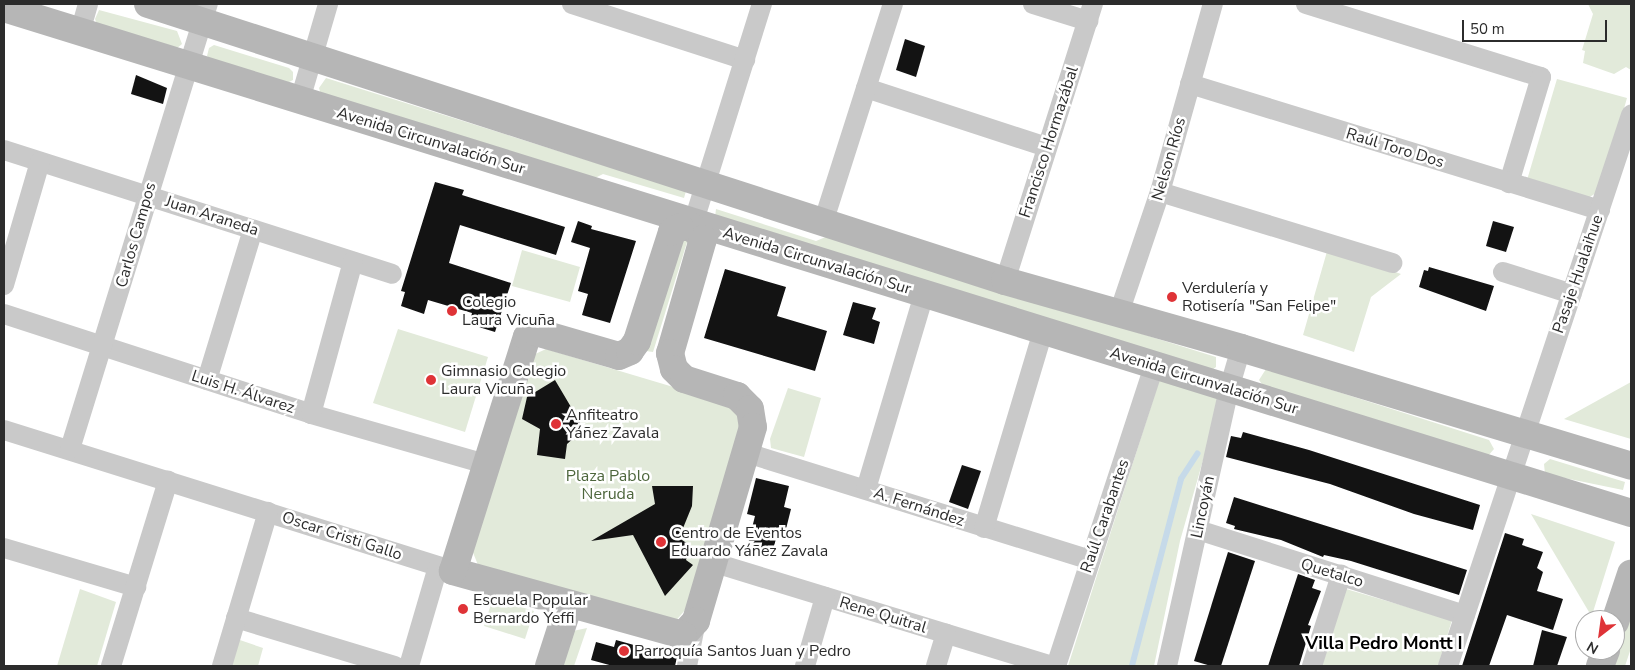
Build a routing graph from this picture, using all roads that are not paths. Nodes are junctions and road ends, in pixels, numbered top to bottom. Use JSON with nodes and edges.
{"nodes":[{"id":1,"x":88,"y":4,"type":"edge"},
{"id":2,"x":148,"y":4,"type":"edge"},
{"id":3,"x":328,"y":4,"type":"edge"},
{"id":4,"x":572,"y":4,"type":"edge"},
{"id":5,"x":762,"y":4,"type":"edge"},
{"id":6,"x":893,"y":4,"type":"edge"},
{"id":7,"x":1033,"y":4,"type":"edge"},
{"id":8,"x":1213,"y":4,"type":"edge"},
{"id":9,"x":1306,"y":4,"type":"edge"},
{"id":10,"x":4,"y":8,"type":"edge"},
{"id":11,"x":205,"y":12,"type":"edge"},
{"id":12,"x":1090,"y":12,"type":"edge"},
{"id":13,"x":80,"y":32,"type":"junction"},
{"id":14,"x":313,"y":55,"type":"junction"},
{"id":15,"x":745,"y":60,"type":"junction"},
{"id":16,"x":190,"y":66,"type":"junction"},
{"id":17,"x":1190,"y":84,"type":"junction"},
{"id":18,"x":866,"y":88,"type":"junction"},
{"id":19,"x":300,"y":100,"type":"junction"},
{"id":20,"x":1631,"y":115,"type":"edge"},
{"id":21,"x":1046,"y":147,"type":"junction"},
{"id":22,"x":4,"y":150,"type":"edge"},
{"id":23,"x":40,"y":162,"type":"junction"},
{"id":24,"x":1509,"y":183,"type":"junction"},
{"id":25,"x":705,"y":184,"type":"junction"},
{"id":26,"x":1160,"y":192,"type":"junction"},
{"id":27,"x":147,"y":194,"type":"junction"},
{"id":28,"x":1600,"y":210,"type":"junction"},
{"id":29,"x":692,"y":224,"type":"junction"},
{"id":30,"x":823,"y":224,"type":"junction"},
{"id":31,"x":253,"y":230,"type":"junction"},
{"id":32,"x":353,"y":262,"type":"junction"},
{"id":33,"x":1392,"y":263,"type":"dead end"},
{"id":34,"x":1503,"y":272,"type":"dead end"},
{"id":35,"x":392,"y":274,"type":"dead end"},
{"id":36,"x":1005,"y":281,"type":"junction"},
{"id":37,"x":4,"y":285,"type":"edge"},
{"id":38,"x":924,"y":294,"type":"junction"},
{"id":39,"x":1572,"y":294,"type":"junction"},
{"id":40,"x":1119,"y":313,"type":"junction"},
{"id":41,"x":4,"y":314,"type":"edge"},
{"id":42,"x":1043,"y":331,"type":"junction"},
{"id":43,"x":1241,"y":348,"type":"junction"},
{"id":44,"x":103,"y":349,"type":"junction"},
{"id":45,"x":1154,"y":366,"type":"junction"},
{"id":46,"x":207,"y":380,"type":"junction"},
{"id":47,"x":1229,"y":389,"type":"junction"},
{"id":48,"x":311,"y":414,"type":"junction"},
{"id":49,"x":4,"y":430,"type":"edge"},
{"id":50,"x":1524,"y":433,"type":"junction"},
{"id":51,"x":70,"y":449,"type":"junction"},
{"id":52,"x":748,"y":453,"type":"junction"},
{"id":53,"x":485,"y":464,"type":"junction"},
{"id":54,"x":1631,"y":466,"type":"edge"},
{"id":55,"x":1510,"y":476,"type":"junction"},
{"id":56,"x":168,"y":481,"type":"junction"},
{"id":57,"x":866,"y":489,"type":"junction"},
{"id":58,"x":268,"y":512,"type":"junction"},
{"id":59,"x":1631,"y":513,"type":"edge"},
{"id":60,"x":984,"y":528,"type":"junction"},
{"id":61,"x":1198,"y":530,"type":"junction"},
{"id":62,"x":4,"y":548,"type":"edge"},
{"id":63,"x":1090,"y":560,"type":"junction"},
{"id":64,"x":716,"y":563,"type":"junction"},
{"id":65,"x":446,"y":569,"type":"junction"},
{"id":66,"x":1631,"y":574,"type":"edge"},
{"id":67,"x":1341,"y":575,"type":"junction"},
{"id":68,"x":136,"y":587,"type":"junction"},
{"id":69,"x":826,"y":597,"type":"junction"},
{"id":70,"x":569,"y":604,"type":"junction"},
{"id":71,"x":1619,"y":610,"type":"edge"},
{"id":72,"x":1465,"y":615,"type":"junction"},
{"id":73,"x":236,"y":618,"type":"junction"},
{"id":74,"x":689,"y":628,"type":"junction"},
{"id":75,"x":946,"y":634,"type":"junction"},
{"id":76,"x":111,"y":666,"type":"edge"},
{"id":77,"x":222,"y":666,"type":"edge"},
{"id":78,"x":395,"y":666,"type":"edge"},
{"id":79,"x":409,"y":666,"type":"edge"},
{"id":80,"x":549,"y":666,"type":"edge"},
{"id":81,"x":687,"y":666,"type":"edge"},
{"id":82,"x":805,"y":666,"type":"edge"},
{"id":83,"x":936,"y":666,"type":"edge"},
{"id":84,"x":1052,"y":666,"type":"edge"},
{"id":85,"x":1056,"y":666,"type":"edge"},
{"id":86,"x":1168,"y":666,"type":"edge"},
{"id":87,"x":1312,"y":666,"type":"edge"},
{"id":88,"x":1448,"y":666,"type":"edge"}],
"edges":[{"from":1,"to":13,"type":"street"},
{"from":2,"to":11,"type":"main road"},
{"from":3,"to":14,"type":"street"},
{"from":4,"to":15,"type":"street"},
{"from":5,"to":15,"type":"street"},
{"from":6,"to":18,"type":"street"},
{"from":7,"to":12,"type":"street"},
{"from":8,"to":17,"type":"street","name":"Nelson Ríos"},
{"from":9,"to":24,"type":"street"},
{"from":10,"to":13,"type":"main road","name":"Avenida Circunvalación Sur"},
{"from":11,"to":14,"type":"main road"},
{"from":11,"to":16,"type":"street","name":"Carlos Campos"},
{"from":12,"to":21,"type":"street","name":"Francisco Hormazábal"},
{"from":13,"to":16,"type":"main road","name":"Avenida Circunvalación Sur"},
{"from":14,"to":19,"type":"street"},
{"from":14,"to":25,"type":"main road"},
{"from":15,"to":25,"type":"street"},
{"from":16,"to":19,"type":"main road","name":"Avenida Circunvalación Sur"},
{"from":16,"to":27,"type":"street","name":"Carlos Campos"},
{"from":17,"to":24,"type":"street","name":"Raúl Toro Dos"},
{"from":17,"to":26,"type":"street","name":"Nelson Ríos"},
{"from":18,"to":21,"type":"street"},
{"from":18,"to":30,"type":"street"},
{"from":19,"to":29,"type":"main road","name":"Avenida Circunvalación Sur"},
{"from":20,"to":28,"type":"street","name":"Pasaje Hualaihue"},
{"from":21,"to":36,"type":"street","name":"Francisco Hormazábal"},
{"from":22,"to":23,"type":"street","name":"Juan Araneda"},
{"from":23,"to":27,"type":"street","name":"Juan Araneda"},
{"from":23,"to":37,"type":"street"},
{"from":24,"to":28,"type":"street","name":"Raúl Toro Dos"},
{"from":25,"to":29,"type":"street"},
{"from":25,"to":30,"type":"main road"},
{"from":26,"to":33,"type":"street"},
{"from":26,"to":40,"type":"street","name":"Nelson Ríos"},
{"from":27,"to":31,"type":"street","name":"Juan Araneda"},
{"from":27,"to":44,"type":"street","name":"Carlos Campos"},
{"from":28,"to":39,"type":"street","name":"Pasaje Hualaihue"},
{"from":29,"to":38,"type":"main road","name":"Avenida Circunvalación Sur"},
{"from":29,"to":52,"type":"main road"},
{"from":29,"to":53,"type":"main road"},
{"from":30,"to":36,"type":"main road"},
{"from":31,"to":32,"type":"street","name":"Juan Araneda"},
{"from":31,"to":46,"type":"street"},
{"from":32,"to":35,"type":"street","name":"Juan Araneda"},
{"from":32,"to":48,"type":"street"},
{"from":34,"to":39,"type":"street"},
{"from":36,"to":40,"type":"main road"},
{"from":38,"to":42,"type":"main road","name":"Avenida Circunvalación Sur"},
{"from":38,"to":57,"type":"street"},
{"from":39,"to":50,"type":"street","name":"Pasaje Hualaihue"},
{"from":40,"to":43,"type":"main road"},
{"from":41,"to":44,"type":"street","name":"Luis H. Álvarez"},
{"from":42,"to":45,"type":"main road","name":"Avenida Circunvalación Sur"},
{"from":42,"to":60,"type":"street"},
{"from":43,"to":47,"type":"street","name":"Lincoyán"},
{"from":43,"to":50,"type":"main road"},
{"from":44,"to":46,"type":"street","name":"Luis H. Álvarez"},
{"from":44,"to":51,"type":"street","name":"Carlos Campos"},
{"from":45,"to":47,"type":"main road","name":"Avenida Circunvalación Sur"},
{"from":45,"to":63,"type":"street","name":"Raúl Carabantes"},
{"from":46,"to":48,"type":"street","name":"Luis H. Álvarez"},
{"from":47,"to":55,"type":"main road","name":"Avenida Circunvalación Sur"},
{"from":47,"to":61,"type":"street","name":"Lincoyán"},
{"from":48,"to":53,"type":"street","name":"Luis H. Álvarez"},
{"from":49,"to":51,"type":"street","name":"Oscar Cristi Gallo"},
{"from":50,"to":54,"type":"main road"},
{"from":50,"to":55,"type":"street","name":"Pasaje Hualaihue"},
{"from":51,"to":56,"type":"street","name":"Oscar Cristi Gallo"},
{"from":52,"to":57,"type":"street","name":"A. Fernández"},
{"from":52,"to":64,"type":"main road"},
{"from":53,"to":65,"type":"main road"},
{"from":55,"to":59,"type":"main road","name":"Avenida Circunvalación Sur"},
{"from":55,"to":72,"type":"street","name":"Pasaje Hualaihue"},
{"from":56,"to":58,"type":"street","name":"Oscar Cristi Gallo"},
{"from":56,"to":68,"type":"street"},
{"from":57,"to":60,"type":"street","name":"A. Fernández"},
{"from":58,"to":65,"type":"street","name":"Oscar Cristi Gallo"},
{"from":58,"to":73,"type":"street"},
{"from":60,"to":63,"type":"street","name":"A. Fernández"},
{"from":61,"to":67,"type":"street","name":"Quetalco"},
{"from":61,"to":86,"type":"street","name":"Lincoyán"},
{"from":62,"to":68,"type":"street"},
{"from":63,"to":85,"type":"street","name":"Raúl Carabantes"},
{"from":64,"to":69,"type":"street","name":"Rene Quitral"},
{"from":64,"to":74,"type":"main road"},
{"from":65,"to":70,"type":"main road","name":"Oscar Cristi Gallo"},
{"from":65,"to":79,"type":"street"},
{"from":66,"to":71,"type":"main road"},
{"from":67,"to":72,"type":"street","name":"Quetalco"},
{"from":67,"to":87,"type":"street"},
{"from":68,"to":76,"type":"street"},
{"from":69,"to":75,"type":"street","name":"Rene Quitral"},
{"from":69,"to":82,"type":"street"},
{"from":70,"to":74,"type":"main road","name":"Oscar Cristi Gallo"},
{"from":70,"to":80,"type":"main road"},
{"from":72,"to":88,"type":"street","name":"Pasaje Hualaihue"},
{"from":73,"to":77,"type":"street"},
{"from":73,"to":78,"type":"street"},
{"from":74,"to":81,"type":"street"},
{"from":75,"to":83,"type":"street"},
{"from":75,"to":84,"type":"street","name":"Rene Quitral"}]}
